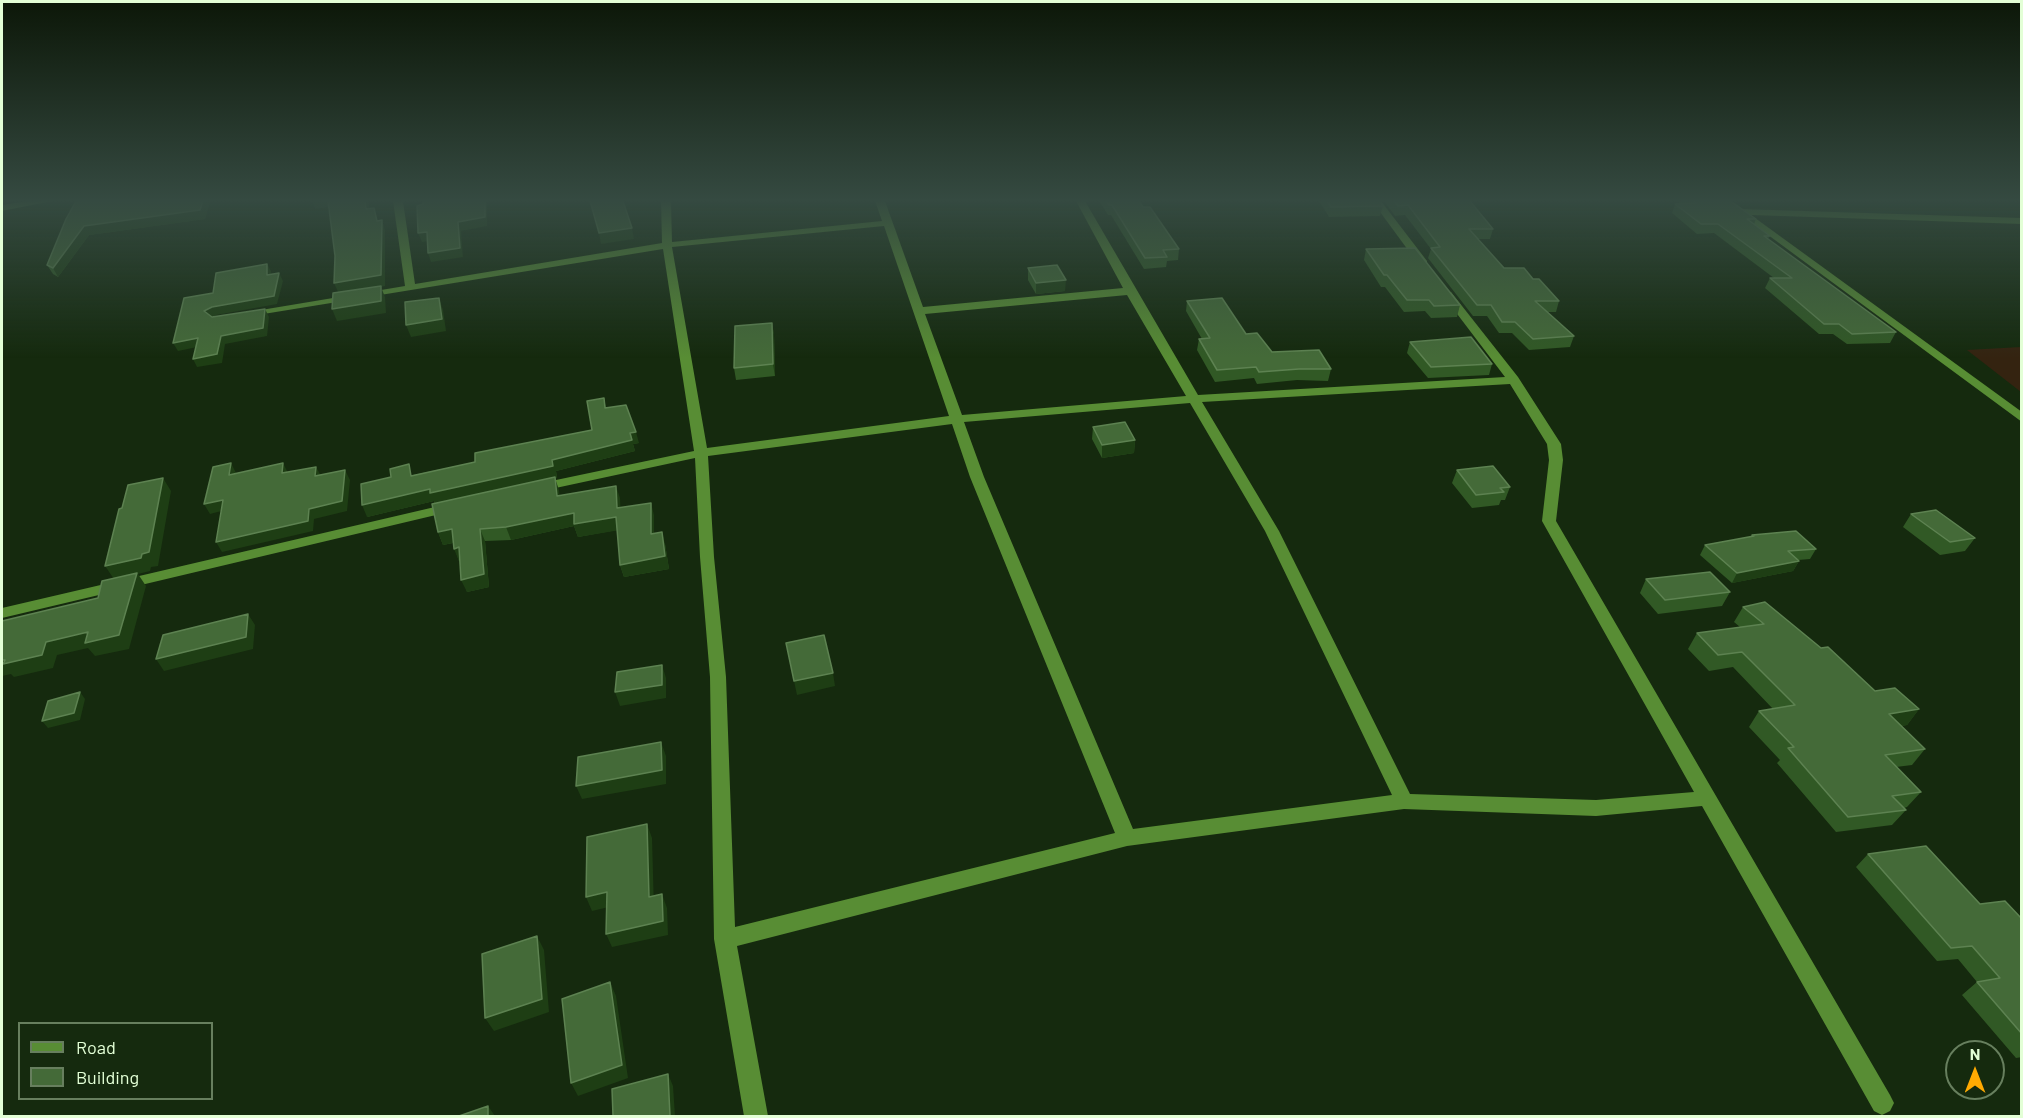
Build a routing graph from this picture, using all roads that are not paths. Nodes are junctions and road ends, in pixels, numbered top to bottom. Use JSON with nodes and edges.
{"nodes":[{"id":1,"x":405,"y":253,"type":"edge"},
{"id":2,"x":617,"y":253,"type":"edge"},
{"id":3,"x":668,"y":253,"type":"edge"},
{"id":4,"x":899,"y":253,"type":"edge"},
{"id":5,"x":1109,"y":253,"type":"edge"},
{"id":6,"x":1416,"y":253,"type":"edge"},
{"id":7,"x":1797,"y":253,"type":"edge"},
{"id":8,"x":410,"y":287,"type":"junction"},
{"id":9,"x":1130,"y":291,"type":"junction"},
{"id":10,"x":919,"y":311,"type":"junction"},
{"id":11,"x":239,"y":317,"type":"edge"},
{"id":12,"x":1514,"y":380,"type":"junction"},
{"id":13,"x":1194,"y":399,"type":"junction"},
{"id":14,"x":2022,"y":418,"type":"edge"},
{"id":15,"x":957,"y":419,"type":"junction"},
{"id":16,"x":701,"y":453,"type":"junction"},
{"id":17,"x":527,"y":490,"type":"edge"},
{"id":18,"x":469,"y":503,"type":"edge"},
{"id":19,"x":2,"y":613,"type":"edge"},
{"id":20,"x":1707,"y":798,"type":"junction"},
{"id":21,"x":1404,"y":801,"type":"junction"},
{"id":22,"x":1127,"y":838,"type":"junction"},
{"id":23,"x":725,"y":939,"type":"junction"},
{"id":24,"x":1882,"y":1103,"type":"dead end"},
{"id":25,"x":756,"y":1116,"type":"edge"}],
"edges":[{"from":1,"to":8,"type":"street"},
{"from":2,"to":8,"type":"street"},
{"from":3,"to":16,"type":"street"},
{"from":4,"to":10,"type":"street"},
{"from":5,"to":9,"type":"street"},
{"from":6,"to":12,"type":"street"},
{"from":7,"to":14,"type":"street"},
{"from":8,"to":11,"type":"street"},
{"from":9,"to":10,"type":"street"},
{"from":9,"to":13,"type":"street"},
{"from":10,"to":15,"type":"street"},
{"from":12,"to":13,"type":"street"},
{"from":12,"to":20,"type":"street"},
{"from":13,"to":15,"type":"street"},
{"from":13,"to":21,"type":"street"},
{"from":15,"to":16,"type":"street"},
{"from":15,"to":22,"type":"street"},
{"from":16,"to":17,"type":"street"},
{"from":16,"to":23,"type":"street"},
{"from":18,"to":19,"type":"street"},
{"from":20,"to":21,"type":"street"},
{"from":20,"to":24,"type":"street"},
{"from":21,"to":22,"type":"street"},
{"from":22,"to":23,"type":"street"},
{"from":23,"to":25,"type":"street"}]}
